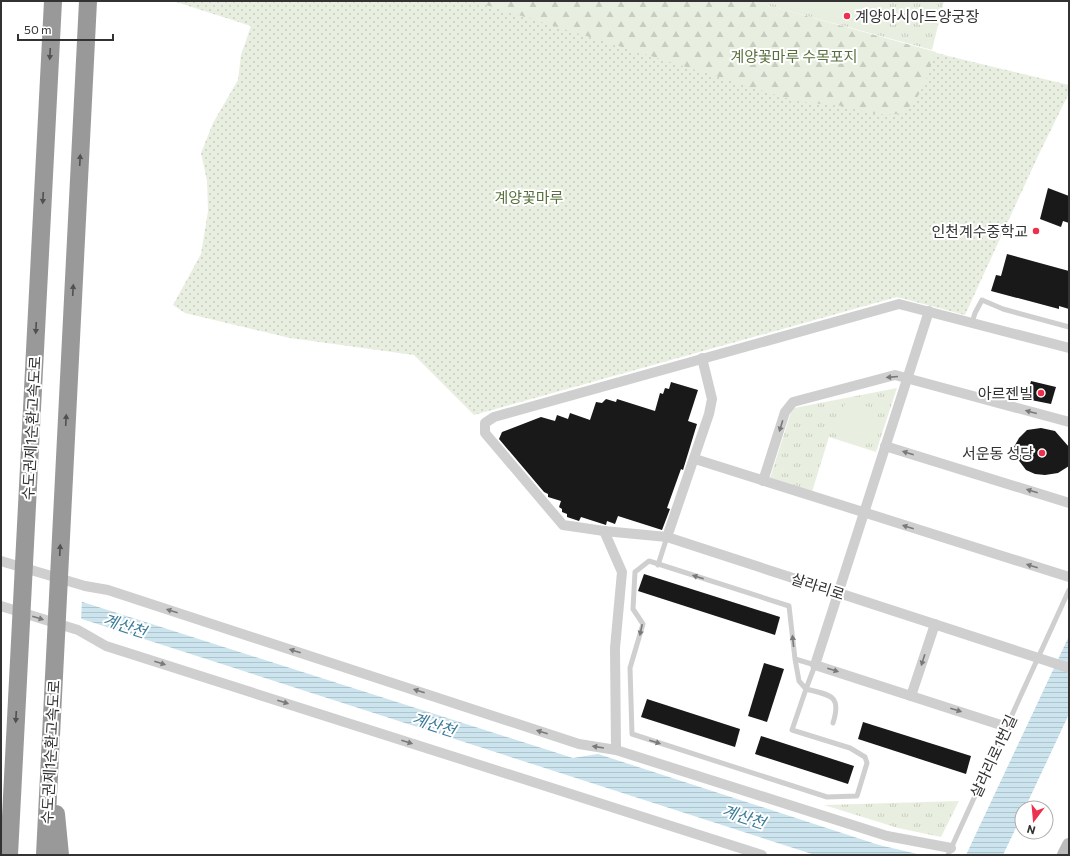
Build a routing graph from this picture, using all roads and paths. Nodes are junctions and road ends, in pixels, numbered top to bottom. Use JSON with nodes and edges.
{"nodes":[{"id":1,"x":53,"y":1,"type":"edge"},
{"id":2,"x":88,"y":1,"type":"edge"},
{"id":3,"x":929,"y":311,"type":"junction"},
{"id":4,"x":972,"y":323,"type":"junction"},
{"id":5,"x":1069,"y":327,"type":"edge"},
{"id":6,"x":1069,"y":348,"type":"edge"},
{"id":7,"x":702,"y":358,"type":"junction"},
{"id":8,"x":907,"y":378,"type":"junction"},
{"id":9,"x":1069,"y":422,"type":"edge"},
{"id":10,"x":885,"y":446,"type":"junction"},
{"id":11,"x":694,"y":460,"type":"junction"},
{"id":12,"x":764,"y":481,"type":"junction"},
{"id":13,"x":1069,"y":503,"type":"edge"},
{"id":14,"x":864,"y":513,"type":"junction"},
{"id":15,"x":604,"y":531,"type":"junction"},
{"id":16,"x":667,"y":537,"type":"junction"},
{"id":17,"x":1,"y":561,"type":"edge"},
{"id":18,"x":658,"y":564,"type":"junction"},
{"id":19,"x":1069,"y":577,"type":"edge"},
{"id":20,"x":1069,"y":590,"type":"edge"},
{"id":21,"x":838,"y":592,"type":"junction"},
{"id":22,"x":1,"y":606,"type":"edge"},
{"id":23,"x":935,"y":624,"type":"junction"},
{"id":24,"x":795,"y":659,"type":"junction"},
{"id":25,"x":1043,"y":659,"type":"junction"},
{"id":26,"x":815,"y":665,"type":"junction"},
{"id":27,"x":1069,"y":668,"type":"edge"},
{"id":28,"x":806,"y":689,"type":"junction"},
{"id":29,"x":911,"y":696,"type":"junction"},
{"id":30,"x":833,"y":723,"type":"dead end"},
{"id":31,"x":1007,"y":727,"type":"junction"},
{"id":32,"x":616,"y":750,"type":"junction"},
{"id":33,"x":50,"y":760,"type":"junction"},
{"id":34,"x":1069,"y":845,"type":"edge"},
{"id":35,"x":949,"y":851,"type":"edge"},
{"id":36,"x":9,"y":855,"type":"edge"},
{"id":37,"x":45,"y":855,"type":"edge"},
{"id":38,"x":60,"y":855,"type":"edge"},
{"id":39,"x":762,"y":855,"type":"edge"},
{"id":40,"x":1064,"y":855,"type":"edge"}],
"edges":[{"from":1,"to":36,"type":"highway","name":"수도권제1순환고속도로","one_way":true},
{"from":33,"to":2,"type":"highway","name":"수도권제1순환고속도로","one_way":true},
{"from":3,"to":4,"type":"street"},
{"from":3,"to":7,"type":"street"},
{"from":3,"to":8,"type":"street"},
{"from":4,"to":5,"type":"lane"},
{"from":4,"to":6,"type":"street"},
{"from":7,"to":11,"type":"street"},
{"from":7,"to":15,"type":"street","name":"살라리로"},
{"from":9,"to":8,"type":"street","one_way":true},
{"from":8,"to":10,"type":"street"},
{"from":8,"to":12,"type":"street","one_way":true},
{"from":13,"to":10,"type":"street","one_way":true},
{"from":10,"to":14,"type":"street"},
{"from":11,"to":12,"type":"street"},
{"from":11,"to":16,"type":"street"},
{"from":12,"to":14,"type":"street"},
{"from":19,"to":14,"type":"street","one_way":true},
{"from":14,"to":21,"type":"street"},
{"from":15,"to":16,"type":"street","name":"살라리로"},
{"from":15,"to":32,"type":"street"},
{"from":16,"to":18,"type":"lane"},
{"from":16,"to":21,"type":"street","name":"살라리로"},
{"from":32,"to":17,"type":"street","one_way":true},
{"from":24,"to":18,"type":"lane","one_way":true},
{"from":18,"to":28,"type":"lane","one_way":true},
{"from":20,"to":25,"type":"lane","name":"살라리로1번길"},
{"from":21,"to":23,"type":"street","name":"살라리로"},
{"from":21,"to":26,"type":"street"},
{"from":22,"to":39,"type":"street","one_way":true},
{"from":23,"to":25,"type":"street","name":"살라리로"},
{"from":23,"to":29,"type":"street","one_way":true},
{"from":24,"to":26,"type":"lane"},
{"from":24,"to":28,"type":"lane"},
{"from":25,"to":27,"type":"street","name":"살라리로"},
{"from":25,"to":31,"type":"lane","name":"살라리로1번길"},
{"from":26,"to":28,"type":"lane"},
{"from":26,"to":29,"type":"street","one_way":true},
{"from":28,"to":30,"type":"lane"},
{"from":29,"to":31,"type":"street","one_way":true},
{"from":31,"to":35,"type":"lane","name":"살라리로1번길"},
{"from":32,"to":35,"type":"street"},
{"from":33,"to":37,"type":"highway","name":"수도권제1순환고속도로"},
{"from":33,"to":38,"type":"highway"},
{"from":34,"to":40,"type":"main road"}]}
